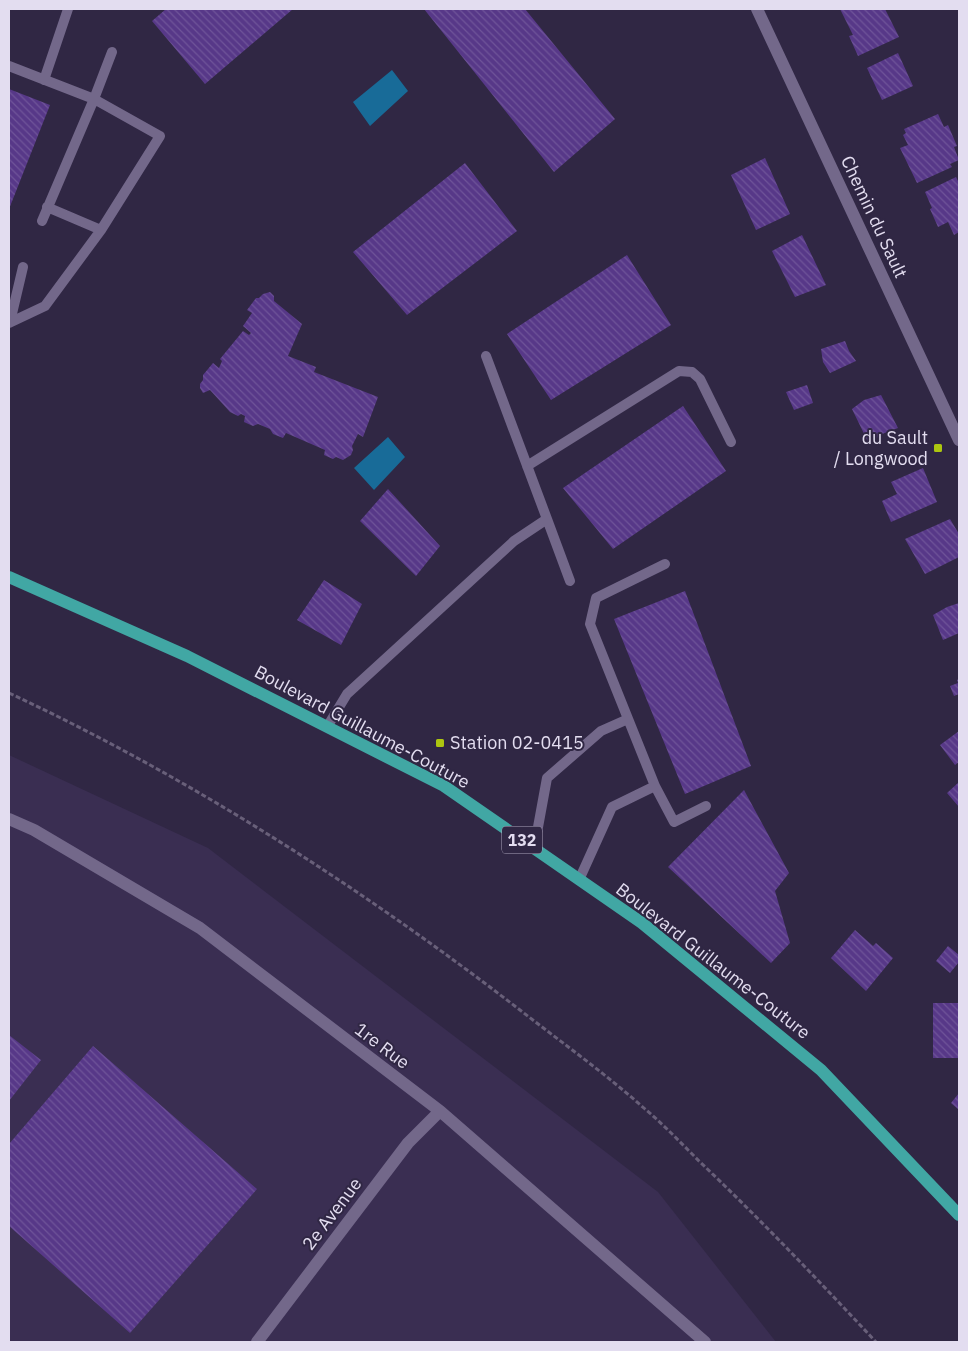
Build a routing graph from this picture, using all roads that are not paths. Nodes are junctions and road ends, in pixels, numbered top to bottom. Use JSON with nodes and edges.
{"nodes":[{"id":1,"x":68,"y":9,"type":"edge"},
{"id":2,"x":757,"y":9,"type":"edge"},
{"id":3,"x":112,"y":52,"type":"dead end"},
{"id":4,"x":9,"y":66,"type":"edge"},
{"id":5,"x":44,"y":80,"type":"junction"},
{"id":6,"x":94,"y":99,"type":"junction"},
{"id":7,"x":47,"y":207,"type":"junction"},
{"id":8,"x":42,"y":221,"type":"dead end"},
{"id":9,"x":100,"y":230,"type":"junction"},
{"id":10,"x":23,"y":267,"type":"dead end"},
{"id":11,"x":9,"y":323,"type":"edge"},
{"id":12,"x":486,"y":356,"type":"dead end"},
{"id":13,"x":959,"y":438,"type":"edge"},
{"id":14,"x":731,"y":442,"type":"dead end"},
{"id":15,"x":527,"y":466,"type":"junction"},
{"id":16,"x":547,"y":519,"type":"junction"},
{"id":17,"x":665,"y":564,"type":"dead end"},
{"id":18,"x":9,"y":577,"type":"edge"},
{"id":19,"x":570,"y":581,"type":"dead end"},
{"id":20,"x":628,"y":719,"type":"junction"},
{"id":21,"x":327,"y":727,"type":"junction"},
{"id":22,"x":656,"y":786,"type":"junction"},
{"id":23,"x":706,"y":806,"type":"dead end"},
{"id":24,"x":9,"y":819,"type":"edge"},
{"id":25,"x":534,"y":849,"type":"junction"},
{"id":26,"x":579,"y":880,"type":"junction"},
{"id":27,"x":440,"y":1111,"type":"junction"},
{"id":28,"x":959,"y":1215,"type":"edge"},
{"id":29,"x":256,"y":1342,"type":"edge"},
{"id":30,"x":705,"y":1342,"type":"edge"}],
"edges":[{"from":1,"to":5,"type":"lane"},
{"from":2,"to":13,"type":"street","name":"Chemin du Sault"},
{"from":3,"to":6,"type":"lane"},
{"from":4,"to":5,"type":"lane"},
{"from":5,"to":6,"type":"lane"},
{"from":6,"to":7,"type":"lane"},
{"from":6,"to":9,"type":"lane"},
{"from":7,"to":8,"type":"lane"},
{"from":7,"to":9,"type":"lane"},
{"from":9,"to":11,"type":"lane"},
{"from":10,"to":11,"type":"lane"},
{"from":12,"to":15,"type":"lane"},
{"from":14,"to":15,"type":"lane"},
{"from":15,"to":16,"type":"lane"},
{"from":16,"to":19,"type":"lane"},
{"from":16,"to":21,"type":"lane"},
{"from":17,"to":20,"type":"lane"},
{"from":18,"to":21,"type":"main road","name":"Boulevard Guillaume-Couture","number":"132"},
{"from":20,"to":22,"type":"lane"},
{"from":20,"to":25,"type":"lane"},
{"from":21,"to":25,"type":"main road","name":"Boulevard Guillaume-Couture","number":"132"},
{"from":22,"to":23,"type":"lane"},
{"from":22,"to":26,"type":"lane"},
{"from":24,"to":27,"type":"street","name":"1re Rue"},
{"from":25,"to":26,"type":"main road","name":"Boulevard Guillaume-Couture","number":"132"},
{"from":26,"to":28,"type":"main road","name":"Boulevard Guillaume-Couture","number":"132"},
{"from":27,"to":29,"type":"street","name":"2e Avenue"},
{"from":27,"to":30,"type":"street","name":"1re Rue"}]}
